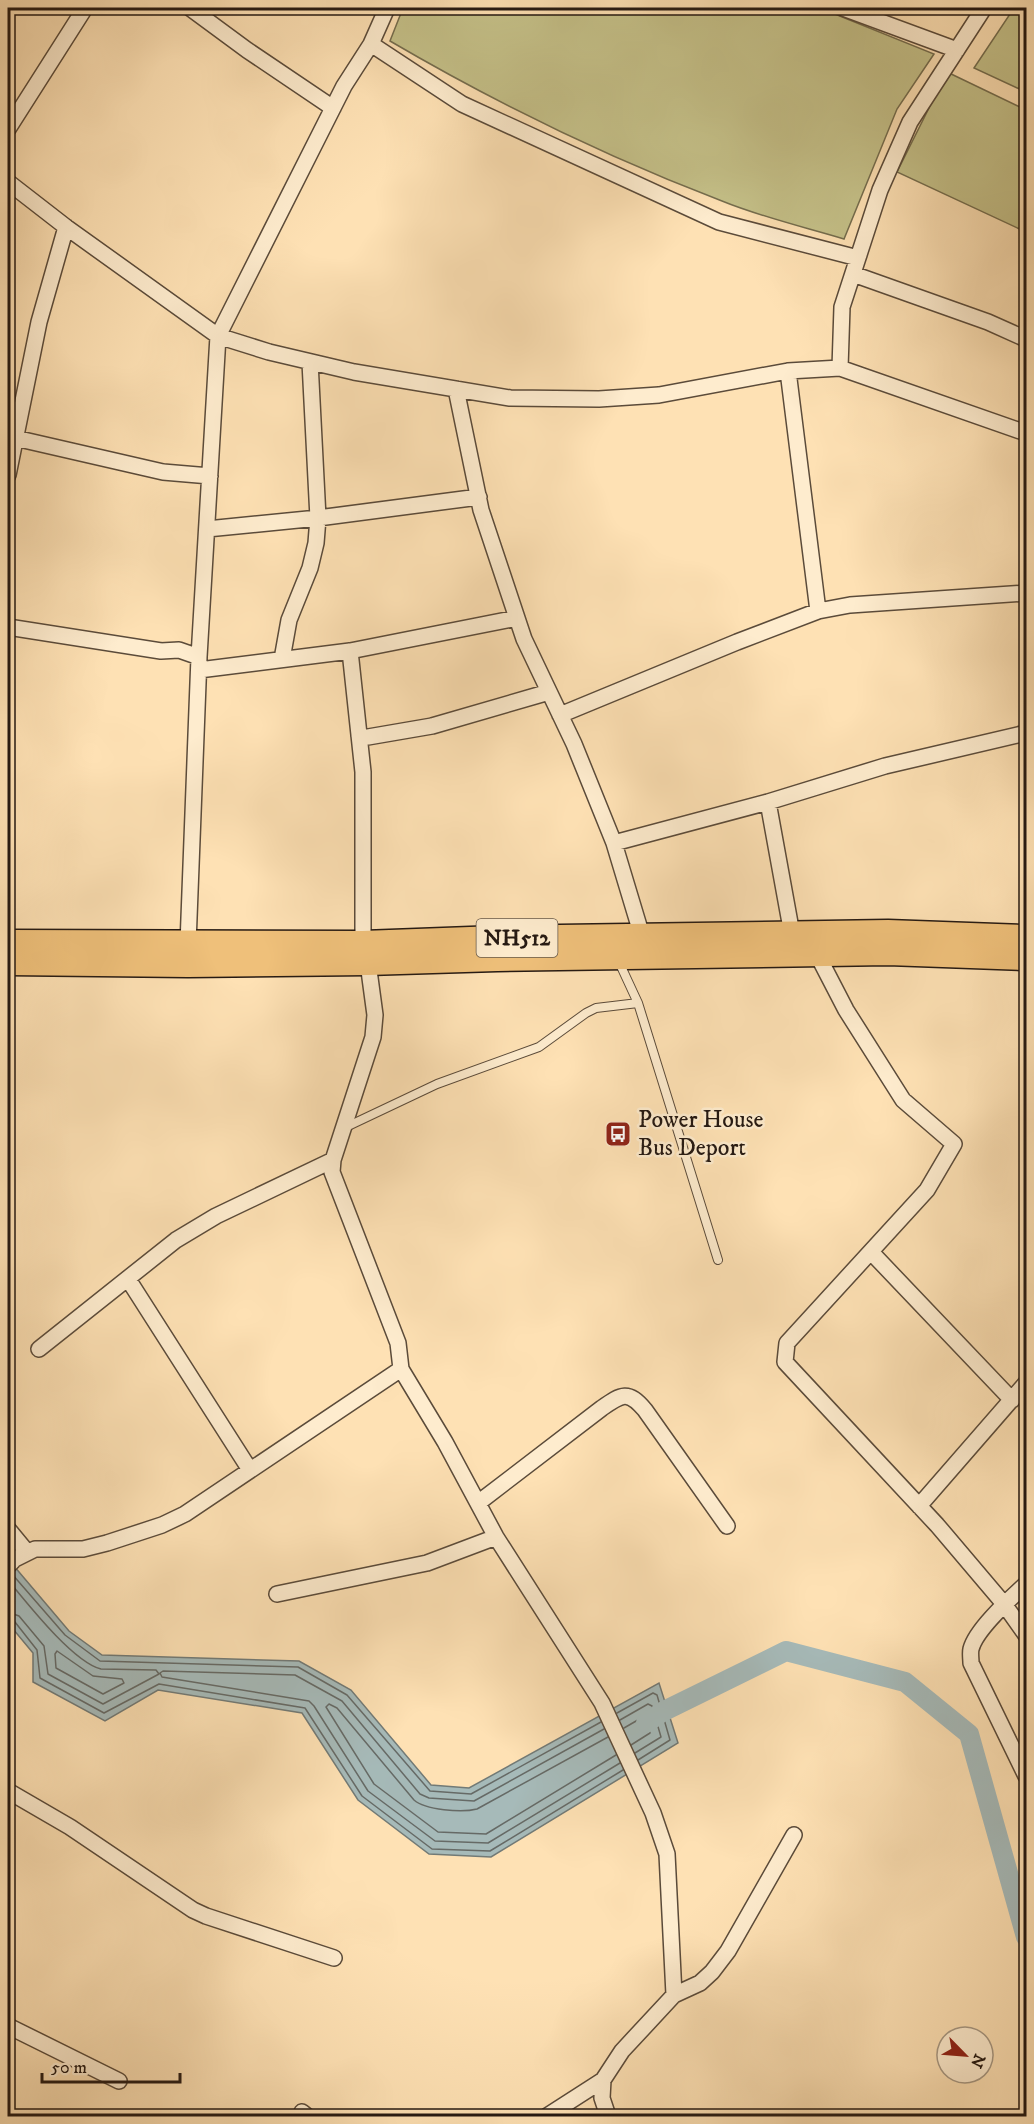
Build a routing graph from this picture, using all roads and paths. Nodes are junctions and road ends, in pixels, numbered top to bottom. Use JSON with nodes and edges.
{"nodes":[{"id":1,"x":85,"y":8,"type":"edge"},
{"id":2,"x":190,"y":8,"type":"edge"},
{"id":3,"x":387,"y":8,"type":"edge"},
{"id":4,"x":843,"y":8,"type":"edge"},
{"id":5,"x":984,"y":8,"type":"edge"},
{"id":6,"x":371,"y":44,"type":"junction"},
{"id":7,"x":957,"y":50,"type":"junction"},
{"id":8,"x":333,"y":108,"type":"junction"},
{"id":9,"x":8,"y":129,"type":"edge"},
{"id":10,"x":8,"y":182,"type":"edge"},
{"id":11,"x":66,"y":227,"type":"junction"},
{"id":12,"x":859,"y":255,"type":"junction"},
{"id":13,"x":853,"y":274,"type":"junction"},
{"id":14,"x":218,"y":336,"type":"junction"},
{"id":15,"x":1026,"y":339,"type":"edge"},
{"id":16,"x":310,"y":362,"type":"junction"},
{"id":17,"x":840,"y":368,"type":"junction"},
{"id":18,"x":788,"y":371,"type":"junction"},
{"id":19,"x":456,"y":389,"type":"junction"},
{"id":20,"x":1026,"y":433,"type":"edge"},
{"id":21,"x":15,"y":438,"type":"junction"},
{"id":22,"x":8,"y":475,"type":"edge"},
{"id":23,"x":210,"y":476,"type":"junction"},
{"id":24,"x":479,"y":497,"type":"junction"},
{"id":25,"x":318,"y":518,"type":"junction"},
{"id":26,"x":207,"y":529,"type":"junction"},
{"id":27,"x":1026,"y":593,"type":"edge"},
{"id":28,"x":818,"y":611,"type":"junction"},
{"id":29,"x":517,"y":618,"type":"junction"},
{"id":30,"x":8,"y":627,"type":"edge"},
{"id":31,"x":350,"y":651,"type":"junction"},
{"id":32,"x":282,"y":659,"type":"junction"},
{"id":33,"x":199,"y":664,"type":"junction"},
{"id":34,"x":549,"y":692,"type":"junction"},
{"id":35,"x":560,"y":715,"type":"junction"},
{"id":36,"x":1026,"y":734,"type":"edge"},
{"id":37,"x":359,"y":736,"type":"junction"},
{"id":38,"x":768,"y":802,"type":"junction"},
{"id":39,"x":614,"y":843,"type":"junction"},
{"id":40,"x":792,"y":934,"type":"junction"},
{"id":41,"x":642,"y":936,"type":"junction"},
{"id":42,"x":1026,"y":937,"type":"edge"},
{"id":43,"x":8,"y":942,"type":"edge"},
{"id":44,"x":188,"y":944,"type":"junction"},
{"id":45,"x":818,"y":944,"type":"junction"},
{"id":46,"x":366,"y":953,"type":"junction"},
{"id":47,"x":617,"y":957,"type":"junction"},
{"id":48,"x":1026,"y":958,"type":"edge"},
{"id":49,"x":8,"y":963,"type":"edge"},
{"id":50,"x":638,"y":1003,"type":"junction"},
{"id":51,"x":343,"y":1128,"type":"junction"},
{"id":52,"x":333,"y":1160,"type":"junction"},
{"id":53,"x":871,"y":1252,"type":"junction"},
{"id":54,"x":718,"y":1260,"type":"dead end"},
{"id":55,"x":128,"y":1279,"type":"junction"},
{"id":56,"x":39,"y":1349,"type":"dead end"},
{"id":57,"x":401,"y":1369,"type":"junction"},
{"id":58,"x":1026,"y":1383,"type":"edge"},
{"id":59,"x":1011,"y":1400,"type":"junction"},
{"id":60,"x":250,"y":1470,"type":"junction"},
{"id":61,"x":478,"y":1503,"type":"junction"},
{"id":62,"x":919,"y":1506,"type":"junction"},
{"id":63,"x":727,"y":1526,"type":"dead end"},
{"id":64,"x":8,"y":1529,"type":"edge"},
{"id":65,"x":496,"y":1537,"type":"junction"},
{"id":66,"x":17,"y":1559,"type":"edge"},
{"id":67,"x":1026,"y":1584,"type":"edge"},
{"id":68,"x":278,"y":1594,"type":"dead end"},
{"id":69,"x":1004,"y":1604,"type":"junction"},
{"id":70,"x":1026,"y":1635,"type":"edge"},
{"id":71,"x":1026,"y":1776,"type":"edge"},
{"id":72,"x":8,"y":1791,"type":"edge"},
{"id":73,"x":794,"y":1835,"type":"dead end"},
{"id":74,"x":334,"y":1958,"type":"dead end"},
{"id":75,"x":674,"y":1995,"type":"junction"},
{"id":76,"x":8,"y":2026,"type":"edge"},
{"id":77,"x":119,"y":2080,"type":"dead end"},
{"id":78,"x":603,"y":2080,"type":"junction"},
{"id":79,"x":547,"y":2116,"type":"edge"},
{"id":80,"x":608,"y":2116,"type":"edge"}],
"edges":[{"from":1,"to":9,"type":"street"},
{"from":2,"to":8,"type":"street"},
{"from":3,"to":6,"type":"street"},
{"from":4,"to":7,"type":"street"},
{"from":5,"to":7,"type":"street"},
{"from":6,"to":8,"type":"street"},
{"from":6,"to":12,"type":"street"},
{"from":7,"to":12,"type":"street"},
{"from":8,"to":14,"type":"street"},
{"from":10,"to":11,"type":"street"},
{"from":11,"to":14,"type":"street"},
{"from":11,"to":21,"type":"street"},
{"from":12,"to":13,"type":"street"},
{"from":13,"to":15,"type":"street"},
{"from":13,"to":17,"type":"street"},
{"from":14,"to":16,"type":"street"},
{"from":14,"to":23,"type":"street"},
{"from":16,"to":19,"type":"street"},
{"from":16,"to":25,"type":"street"},
{"from":17,"to":18,"type":"street"},
{"from":17,"to":20,"type":"street"},
{"from":18,"to":19,"type":"street"},
{"from":18,"to":28,"type":"street"},
{"from":19,"to":24,"type":"street"},
{"from":21,"to":22,"type":"street"},
{"from":21,"to":23,"type":"street"},
{"from":23,"to":26,"type":"street"},
{"from":24,"to":25,"type":"street"},
{"from":24,"to":29,"type":"street"},
{"from":25,"to":26,"type":"street"},
{"from":25,"to":32,"type":"street"},
{"from":26,"to":33,"type":"street"},
{"from":27,"to":28,"type":"street"},
{"from":28,"to":35,"type":"street"},
{"from":29,"to":31,"type":"street"},
{"from":29,"to":34,"type":"street"},
{"from":30,"to":33,"type":"street"},
{"from":31,"to":32,"type":"street"},
{"from":31,"to":37,"type":"street"},
{"from":32,"to":33,"type":"street"},
{"from":33,"to":44,"type":"street"},
{"from":34,"to":35,"type":"street"},
{"from":34,"to":37,"type":"street"},
{"from":35,"to":39,"type":"street"},
{"from":36,"to":38,"type":"street"},
{"from":37,"to":46,"type":"street"},
{"from":38,"to":39,"type":"street"},
{"from":38,"to":40,"type":"street"},
{"from":39,"to":41,"type":"street"},
{"from":40,"to":41,"type":"highway","number":"NH512"},
{"from":40,"to":45,"type":"highway","number":"NH512"},
{"from":41,"to":46,"type":"highway","number":"NH512"},
{"from":42,"to":45,"type":"highway","number":"NH512"},
{"from":43,"to":44,"type":"highway","number":"NH512"},
{"from":44,"to":46,"type":"highway","number":"NH512"},
{"from":45,"to":47,"type":"highway","number":"NH512"},
{"from":45,"to":48,"type":"highway","number":"NH512"},
{"from":45,"to":53,"type":"street"},
{"from":46,"to":47,"type":"highway","number":"NH512"},
{"from":46,"to":49,"type":"highway","number":"NH512"},
{"from":46,"to":51,"type":"street"},
{"from":47,"to":50,"type":"lane"},
{"from":50,"to":51,"type":"lane"},
{"from":50,"to":54,"type":"lane"},
{"from":51,"to":52,"type":"street"},
{"from":52,"to":55,"type":"street"},
{"from":52,"to":57,"type":"street"},
{"from":53,"to":59,"type":"street"},
{"from":53,"to":62,"type":"street"},
{"from":55,"to":56,"type":"street"},
{"from":55,"to":60,"type":"street"},
{"from":57,"to":60,"type":"street"},
{"from":57,"to":61,"type":"street"},
{"from":58,"to":59,"type":"street"},
{"from":59,"to":62,"type":"street"},
{"from":60,"to":66,"type":"street"},
{"from":61,"to":63,"type":"street"},
{"from":61,"to":65,"type":"street"},
{"from":62,"to":69,"type":"street"},
{"from":64,"to":66,"type":"street"},
{"from":65,"to":68,"type":"street"},
{"from":65,"to":75,"type":"street"},
{"from":67,"to":69,"type":"street"},
{"from":69,"to":70,"type":"street"},
{"from":69,"to":71,"type":"street"},
{"from":72,"to":74,"type":"street"},
{"from":73,"to":75,"type":"street"},
{"from":75,"to":78,"type":"street"},
{"from":76,"to":77,"type":"street"},
{"from":78,"to":79,"type":"street"},
{"from":78,"to":80,"type":"street"}]}
